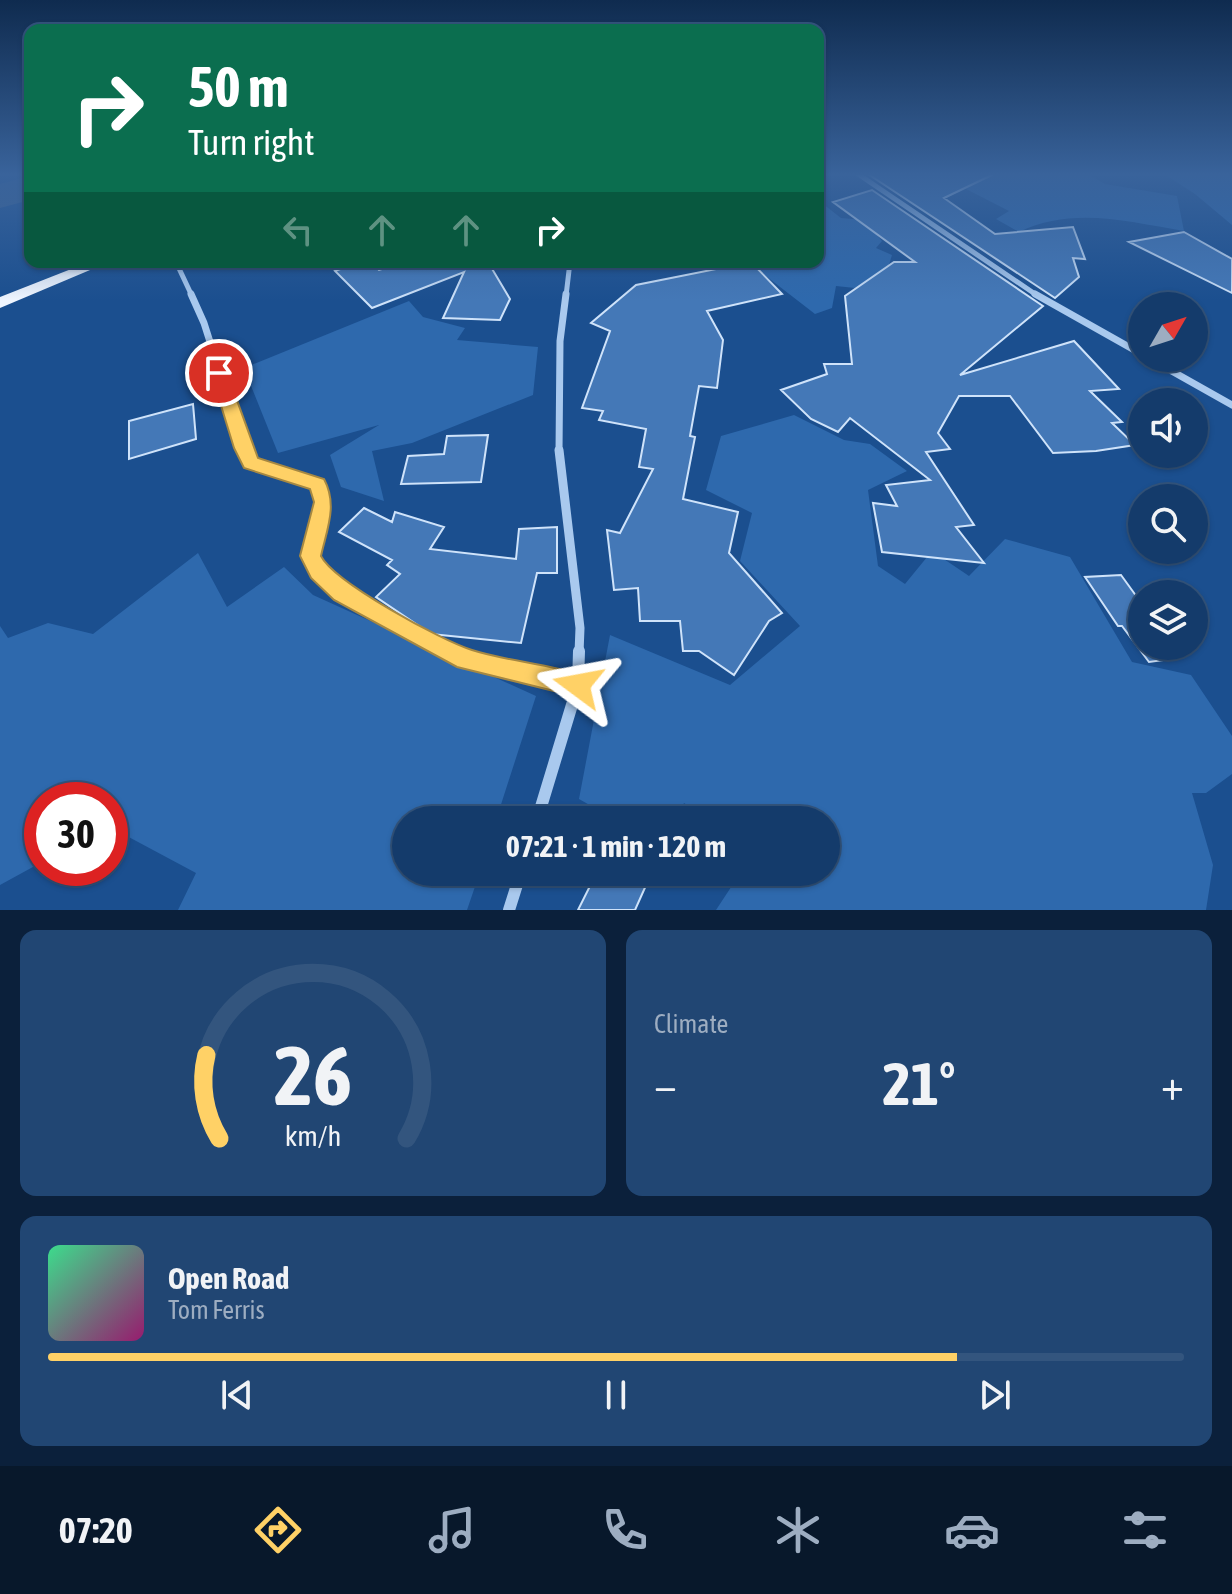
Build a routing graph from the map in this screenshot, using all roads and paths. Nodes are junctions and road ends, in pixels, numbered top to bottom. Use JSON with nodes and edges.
{"nodes":[{"id":1,"x":915,"y":216,"type":"edge"},
{"id":2,"x":87,"y":268,"type":"edge"},
{"id":3,"x":179,"y":268,"type":"edge"},
{"id":4,"x":569,"y":268,"type":"edge"},
{"id":5,"x":0,"y":303,"type":"edge"},
{"id":6,"x":1232,"y":405,"type":"edge"},
{"id":7,"x":578,"y":685,"type":"junction"},
{"id":8,"x":541,"y":806,"type":"edge"},
{"id":9,"x":517,"y":886,"type":"edge"},
{"id":10,"x":509,"y":910,"type":"edge"}],
"edges":[{"from":1,"to":6,"type":"street"},
{"from":2,"to":5,"type":"main road"},
{"from":3,"to":7,"type":"street"},
{"from":4,"to":7,"type":"street"},
{"from":7,"to":8,"type":"street"},
{"from":9,"to":10,"type":"street"}]}
